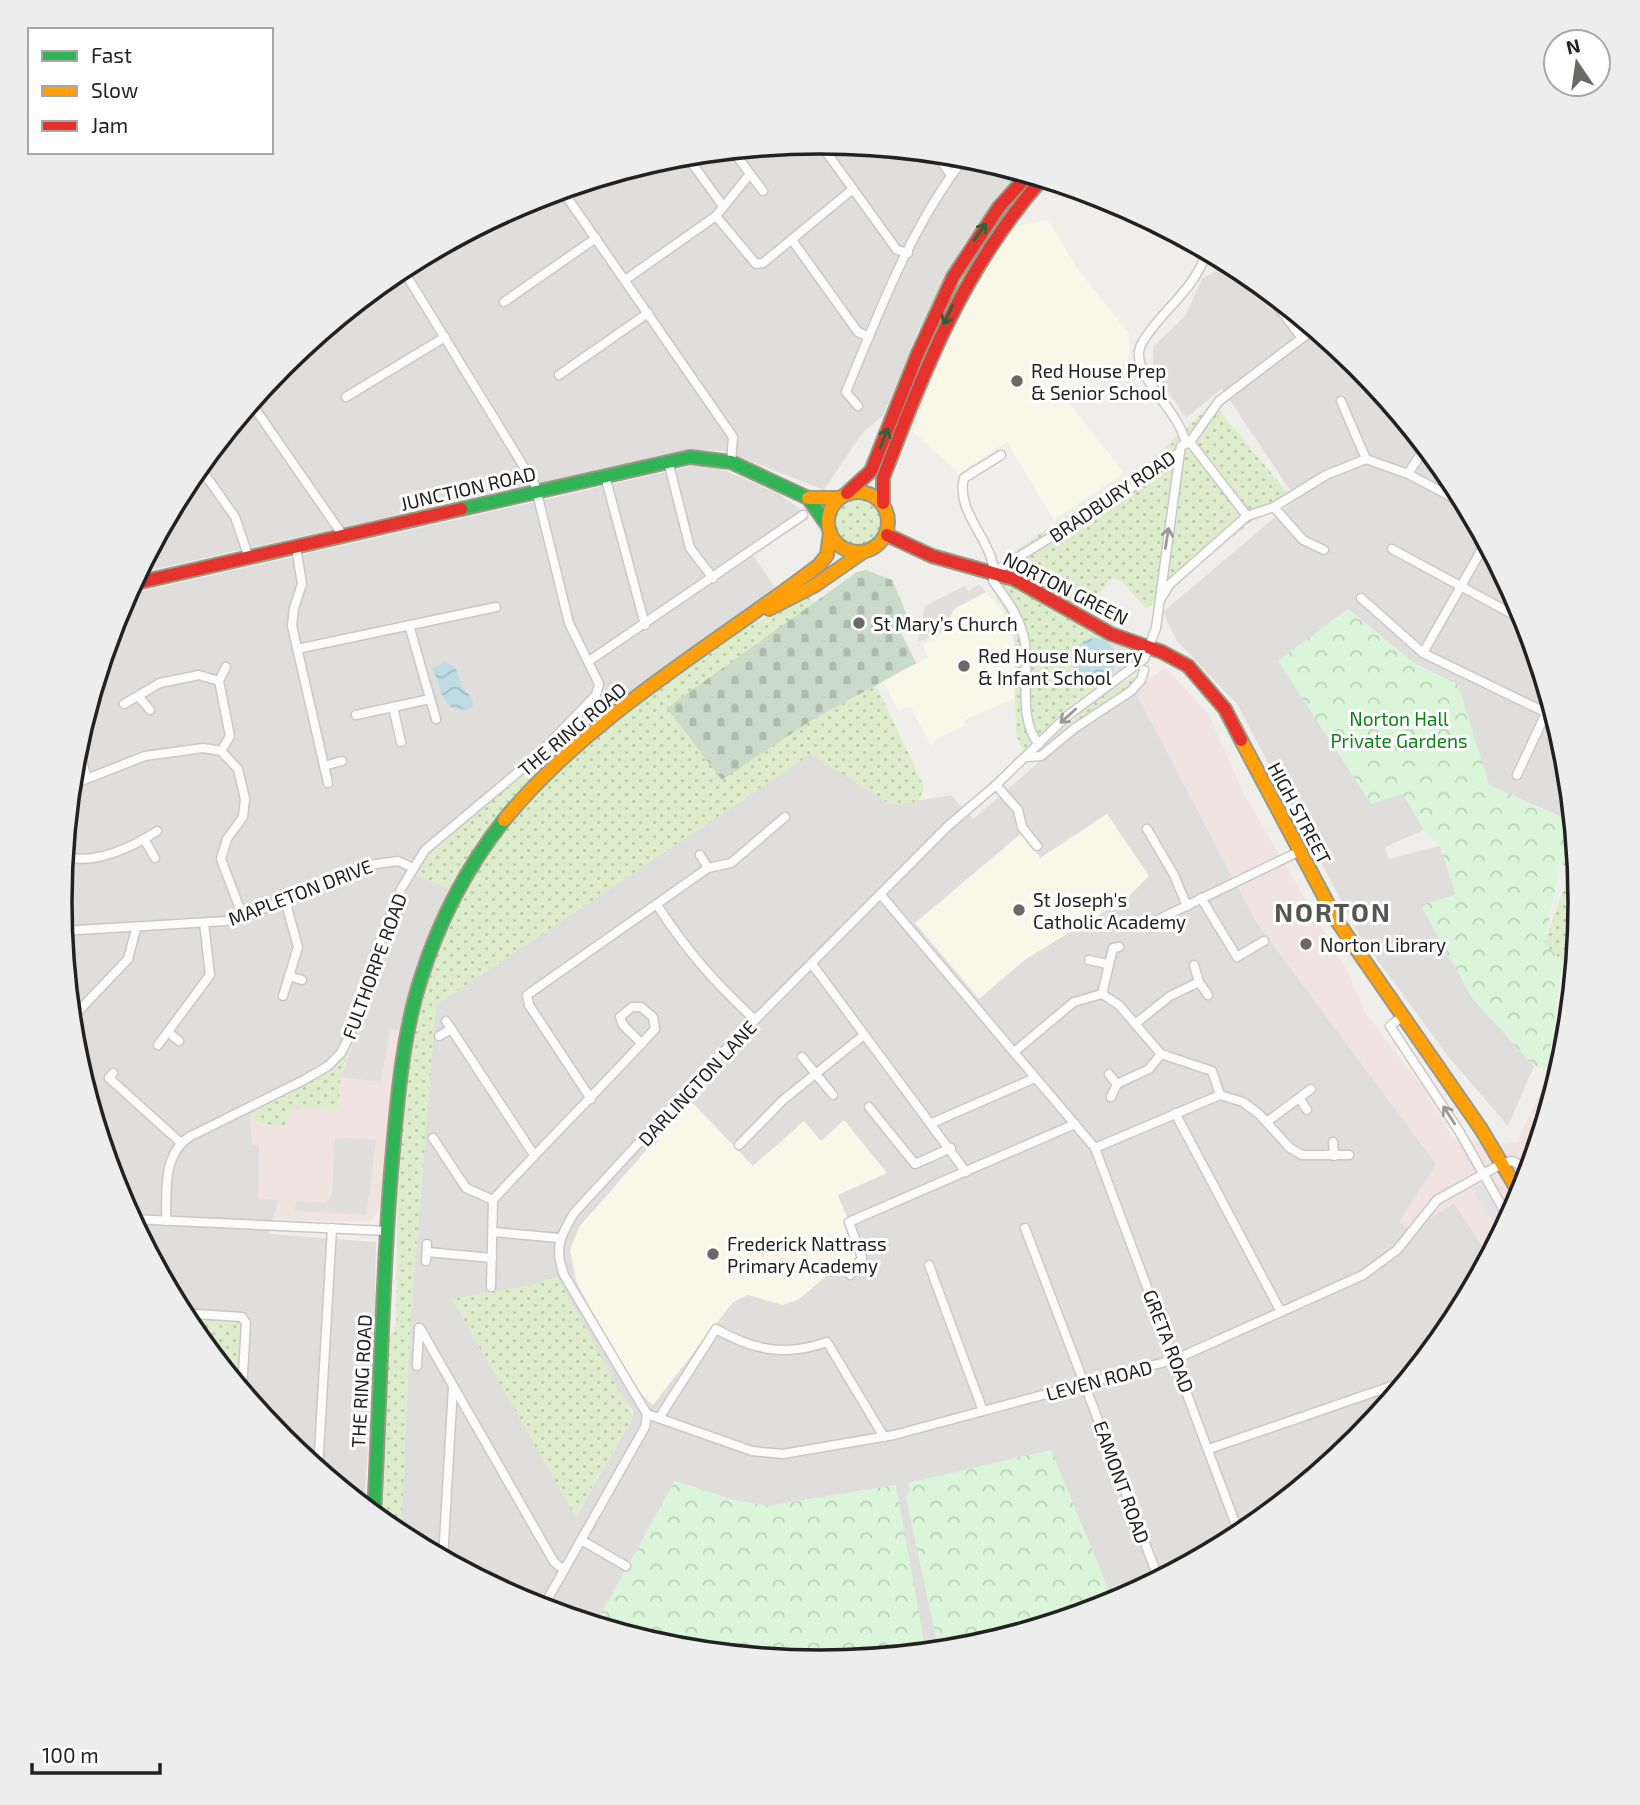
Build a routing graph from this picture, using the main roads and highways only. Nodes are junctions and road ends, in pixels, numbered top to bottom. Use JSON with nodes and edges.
{"nodes":[{"id":1,"x":1022,"y":182,"type":"edge"},
{"id":2,"x":1036,"y":186,"type":"edge"},
{"id":3,"x":843,"y":495,"type":"junction"},
{"id":4,"x":808,"y":498,"type":"junction"},
{"id":5,"x":883,"y":503,"type":"junction"},
{"id":6,"x":829,"y":530,"type":"junction"},
{"id":7,"x":887,"y":535,"type":"junction"},
{"id":8,"x":863,"y":552,"type":"junction"},
{"id":9,"x":145,"y":581,"type":"edge"},
{"id":10,"x":752,"y":616,"type":"junction"},
{"id":11,"x":1149,"y":646,"type":"joint"},
{"id":12,"x":1514,"y":1182,"type":"edge"},
{"id":13,"x":375,"y":1504,"type":"edge"}],
"edges":[{"from":3,"to":1,"type":"main road","one_way":true},
{"from":2,"to":5,"type":"main road","one_way":true},
{"from":3,"to":4,"type":"main road","name":"JUNCTION ROAD"},
{"from":3,"to":5,"type":"main road"},
{"from":3,"to":6,"type":"main road"},
{"from":4,"to":6,"type":"main road"},
{"from":4,"to":9,"type":"main road","name":"JUNCTION ROAD"},
{"from":5,"to":7,"type":"main road"},
{"from":6,"to":8,"type":"main road"},
{"from":6,"to":10,"type":"main road","name":"THE RING ROAD"},
{"from":7,"to":8,"type":"main road"},
{"from":7,"to":11,"type":"main road","name":"NORTON GREEN"},
{"from":8,"to":10,"type":"main road","name":"THE RING ROAD"},
{"from":10,"to":13,"type":"main road","name":"THE RING ROAD"},
{"from":11,"to":12,"type":"main road","name":"HIGH STREET"}]}
